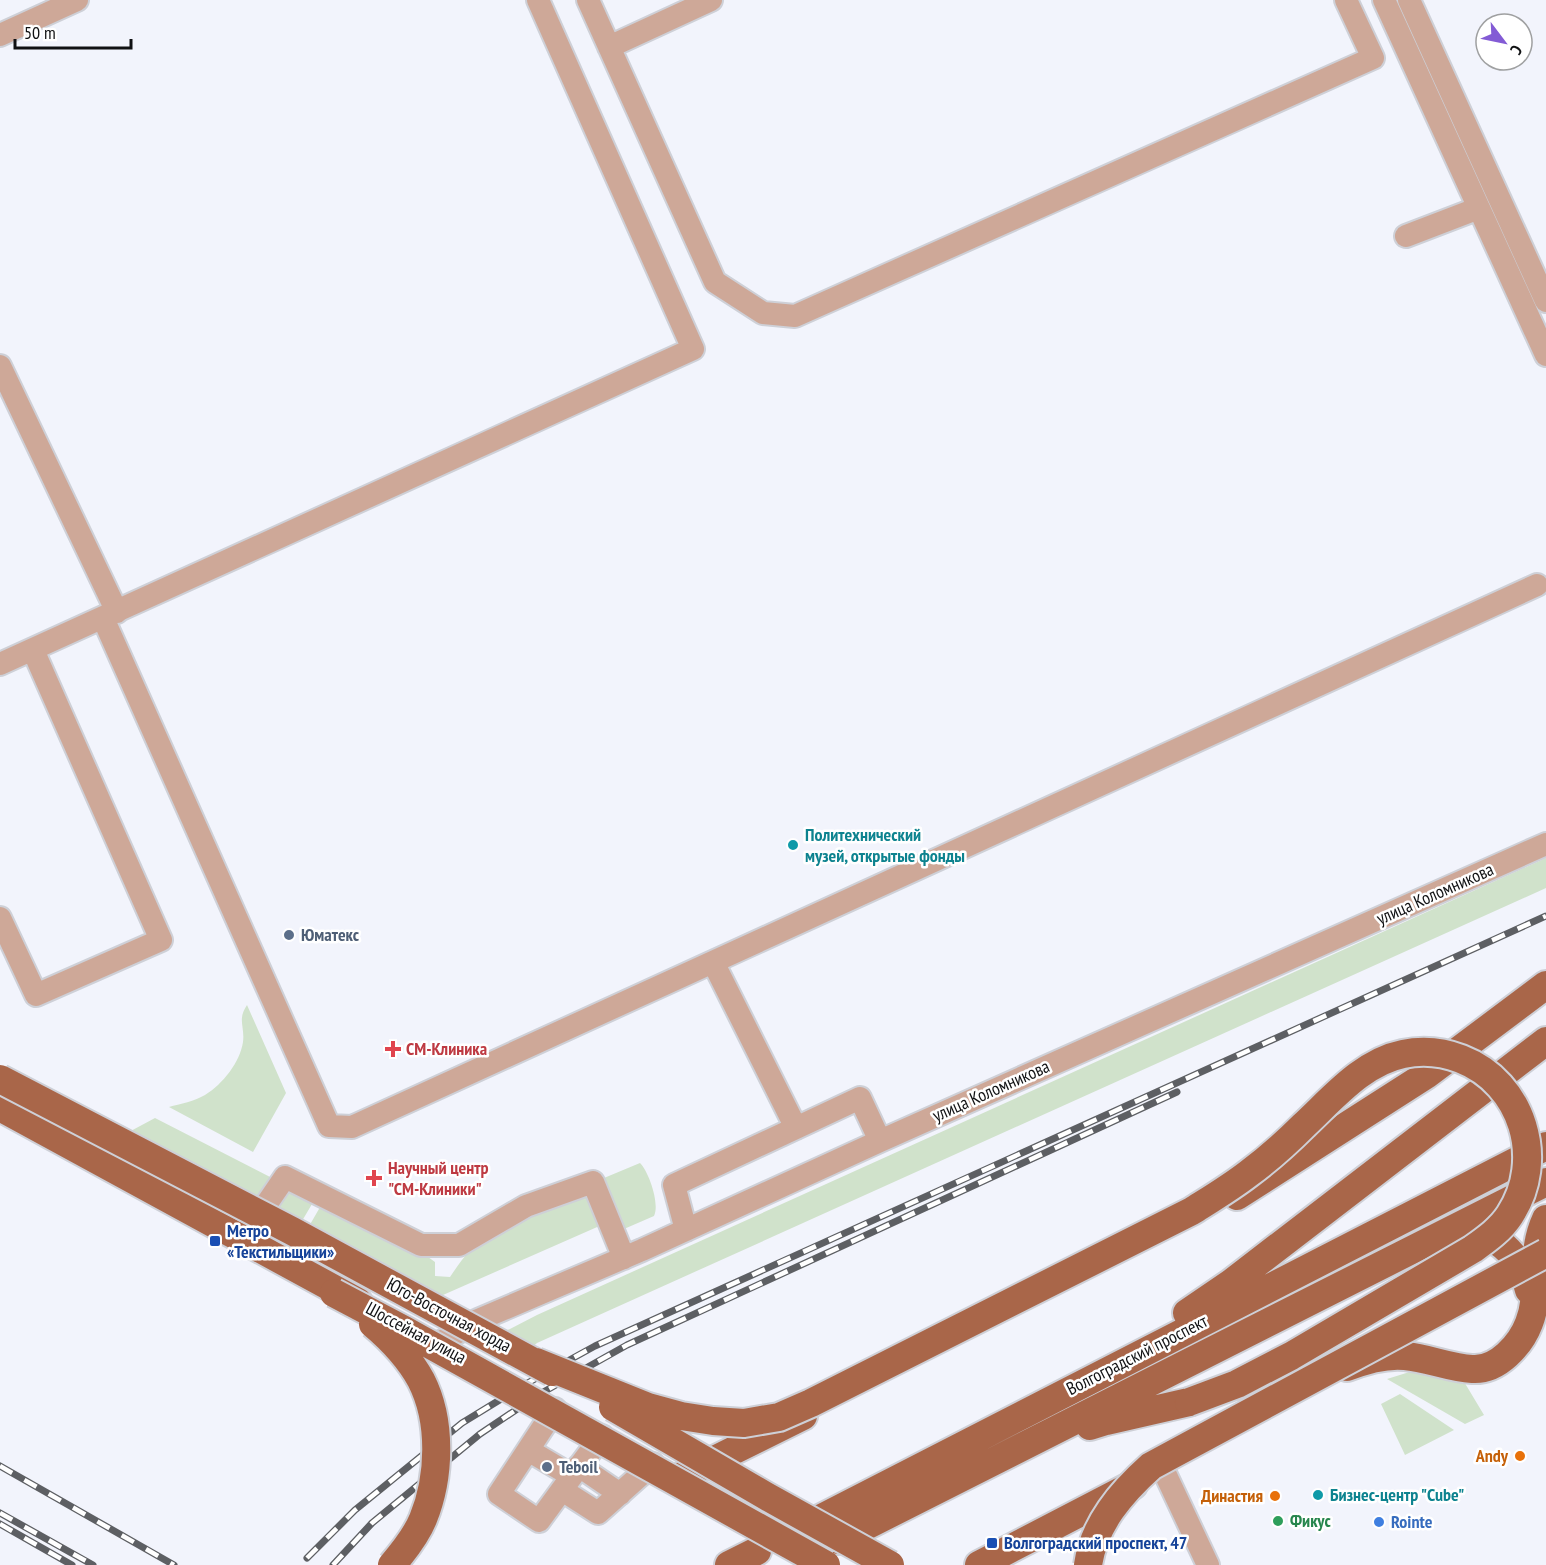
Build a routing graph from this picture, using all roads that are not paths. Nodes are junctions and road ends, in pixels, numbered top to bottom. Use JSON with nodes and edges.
{"nodes":[{"id":1,"x":77,"y":0,"type":"edge"},
{"id":2,"x":538,"y":0,"type":"edge"},
{"id":3,"x":588,"y":0,"type":"edge"},
{"id":4,"x":711,"y":0,"type":"edge"},
{"id":5,"x":1346,"y":0,"type":"edge"},
{"id":6,"x":1384,"y":0,"type":"edge"},
{"id":7,"x":1409,"y":0,"type":"edge"},
{"id":8,"x":0,"y":35,"type":"edge"},
{"id":9,"x":609,"y":47,"type":"junction"},
{"id":10,"x":1479,"y":208,"type":"junction"},
{"id":11,"x":1406,"y":236,"type":"dead end"},
{"id":12,"x":1546,"y":302,"type":"edge"},
{"id":13,"x":1546,"y":355,"type":"edge"},
{"id":14,"x":0,"y":366,"type":"edge"},
{"id":15,"x":1537,"y":585,"type":"dead end"},
{"id":16,"x":110,"y":615,"type":"junction"},
{"id":17,"x":33,"y":650,"type":"junction"},
{"id":18,"x":0,"y":664,"type":"edge"},
{"id":19,"x":1546,"y":844,"type":"edge"},
{"id":20,"x":0,"y":918,"type":"edge"},
{"id":21,"x":713,"y":962,"type":"junction"},
{"id":22,"x":1546,"y":985,"type":"edge"},
{"id":23,"x":1546,"y":1041,"type":"edge"},
{"id":24,"x":0,"y":1079,"type":"edge"},
{"id":25,"x":0,"y":1107,"type":"edge"},
{"id":26,"x":0,"y":1118,"type":"edge"},
{"id":27,"x":796,"y":1128,"type":"junction"},
{"id":28,"x":880,"y":1141,"type":"junction"},
{"id":29,"x":1546,"y":1146,"type":"edge"},
{"id":30,"x":1546,"y":1182,"type":"edge"},
{"id":31,"x":1546,"y":1219,"type":"edge"},
{"id":32,"x":686,"y":1230,"type":"junction"},
{"id":33,"x":1433,"y":1239,"type":"junction"},
{"id":34,"x":247,"y":1242,"type":"junction"},
{"id":35,"x":1546,"y":1253,"type":"edge"},
{"id":36,"x":624,"y":1258,"type":"junction"},
{"id":37,"x":334,"y":1293,"type":"junction"},
{"id":38,"x":1537,"y":1315,"type":"edge"},
{"id":39,"x":438,"y":1344,"type":"junction"},
{"id":40,"x":536,"y":1362,"type":"junction"},
{"id":41,"x":1088,"y":1381,"type":"junction"},
{"id":42,"x":550,"y":1406,"type":"junction"},
{"id":43,"x":602,"y":1436,"type":"junction"},
{"id":44,"x":528,"y":1450,"type":"junction"},
{"id":45,"x":1004,"y":1457,"type":"junction"},
{"id":46,"x":653,"y":1464,"type":"junction"},
{"id":47,"x":1163,"y":1469,"type":"junction"},
{"id":48,"x":571,"y":1477,"type":"junction"},
{"id":49,"x":678,"y":1478,"type":"junction"},
{"id":50,"x":831,"y":1557,"type":"edge"},
{"id":51,"x":392,"y":1565,"type":"edge"},
{"id":52,"x":729,"y":1565,"type":"edge"},
{"id":53,"x":790,"y":1565,"type":"edge"},
{"id":54,"x":890,"y":1565,"type":"edge"},
{"id":55,"x":980,"y":1565,"type":"edge"},
{"id":56,"x":1088,"y":1565,"type":"edge"},
{"id":57,"x":1208,"y":1565,"type":"edge"}],
"edges":[{"from":1,"to":8,"type":"street"},
{"from":2,"to":16,"type":"street"},
{"from":3,"to":9,"type":"street"},
{"from":4,"to":9,"type":"street"},
{"from":5,"to":9,"type":"street"},
{"from":6,"to":10,"type":"street"},
{"from":7,"to":12,"type":"street"},
{"from":10,"to":11,"type":"street"},
{"from":10,"to":13,"type":"street"},
{"from":14,"to":16,"type":"street"},
{"from":15,"to":21,"type":"street"},
{"from":16,"to":17,"type":"street"},
{"from":16,"to":21,"type":"street"},
{"from":17,"to":18,"type":"street"},
{"from":17,"to":20,"type":"street"},
{"from":19,"to":28,"type":"street","name":"улица Коломникова"},
{"from":21,"to":27,"type":"street"},
{"from":22,"to":49,"type":"main road"},
{"from":23,"to":41,"type":"main road"},
{"from":24,"to":40,"type":"main road","name":"Юго-Восточная хорда","bridge":true},
{"from":25,"to":34,"type":"main road","name":"Шоссейная улица"},
{"from":26,"to":37,"type":"main road","name":"Юго-Восточная хорда"},
{"from":27,"to":28,"type":"street"},
{"from":27,"to":32,"type":"street"},
{"from":28,"to":32,"type":"street","name":"улица Коломникова"},
{"from":29,"to":41,"type":"main road","name":"Волгоградский проспект"},
{"from":30,"to":33,"type":"main road","name":"Волгоградский проспект"},
{"from":31,"to":38,"type":"main road"},
{"from":32,"to":36,"type":"street","name":"улица Коломникова"},
{"from":33,"to":38,"type":"main road"},
{"from":33,"to":45,"type":"main road","name":"Волгоградский проспект"},
{"from":34,"to":36,"type":"street"},
{"from":34,"to":39,"type":"main road","name":"Шоссейная улица"},
{"from":35,"to":56,"type":"main road","bridge":true},
{"from":36,"to":39,"type":"street","name":"улица Коломникова"},
{"from":37,"to":50,"type":"main road","name":"Юго-Восточная хорда","bridge":true},
{"from":37,"to":51,"type":"main road","bridge":true},
{"from":38,"to":47,"type":"main road"},
{"from":39,"to":42,"type":"main road","name":"Шоссейная улица","bridge":true},
{"from":40,"to":45,"type":"main road","bridge":true},
{"from":40,"to":54,"type":"main road","name":"Юго-Восточная хорда","bridge":true},
{"from":41,"to":52,"type":"main road","name":"Волгоградский проспект"},
{"from":42,"to":43,"type":"main road","name":"Шоссейная улица"},
{"from":42,"to":44,"type":"street"},
{"from":43,"to":46,"type":"main road","name":"Шоссейная улица"},
{"from":43,"to":48,"type":"street"},
{"from":44,"to":48,"type":"street"},
{"from":44,"to":48,"type":"street"},
{"from":45,"to":50,"type":"main road","name":"Волгоградский проспект"},
{"from":46,"to":48,"type":"street"},
{"from":46,"to":49,"type":"main road","name":"Шоссейная улица"},
{"from":47,"to":55,"type":"main road"},
{"from":47,"to":57,"type":"street"},
{"from":49,"to":50,"type":"main road","name":"Шоссейная улица"},
{"from":50,"to":53,"type":"main road","name":"Волгоградский проспект"}]}
